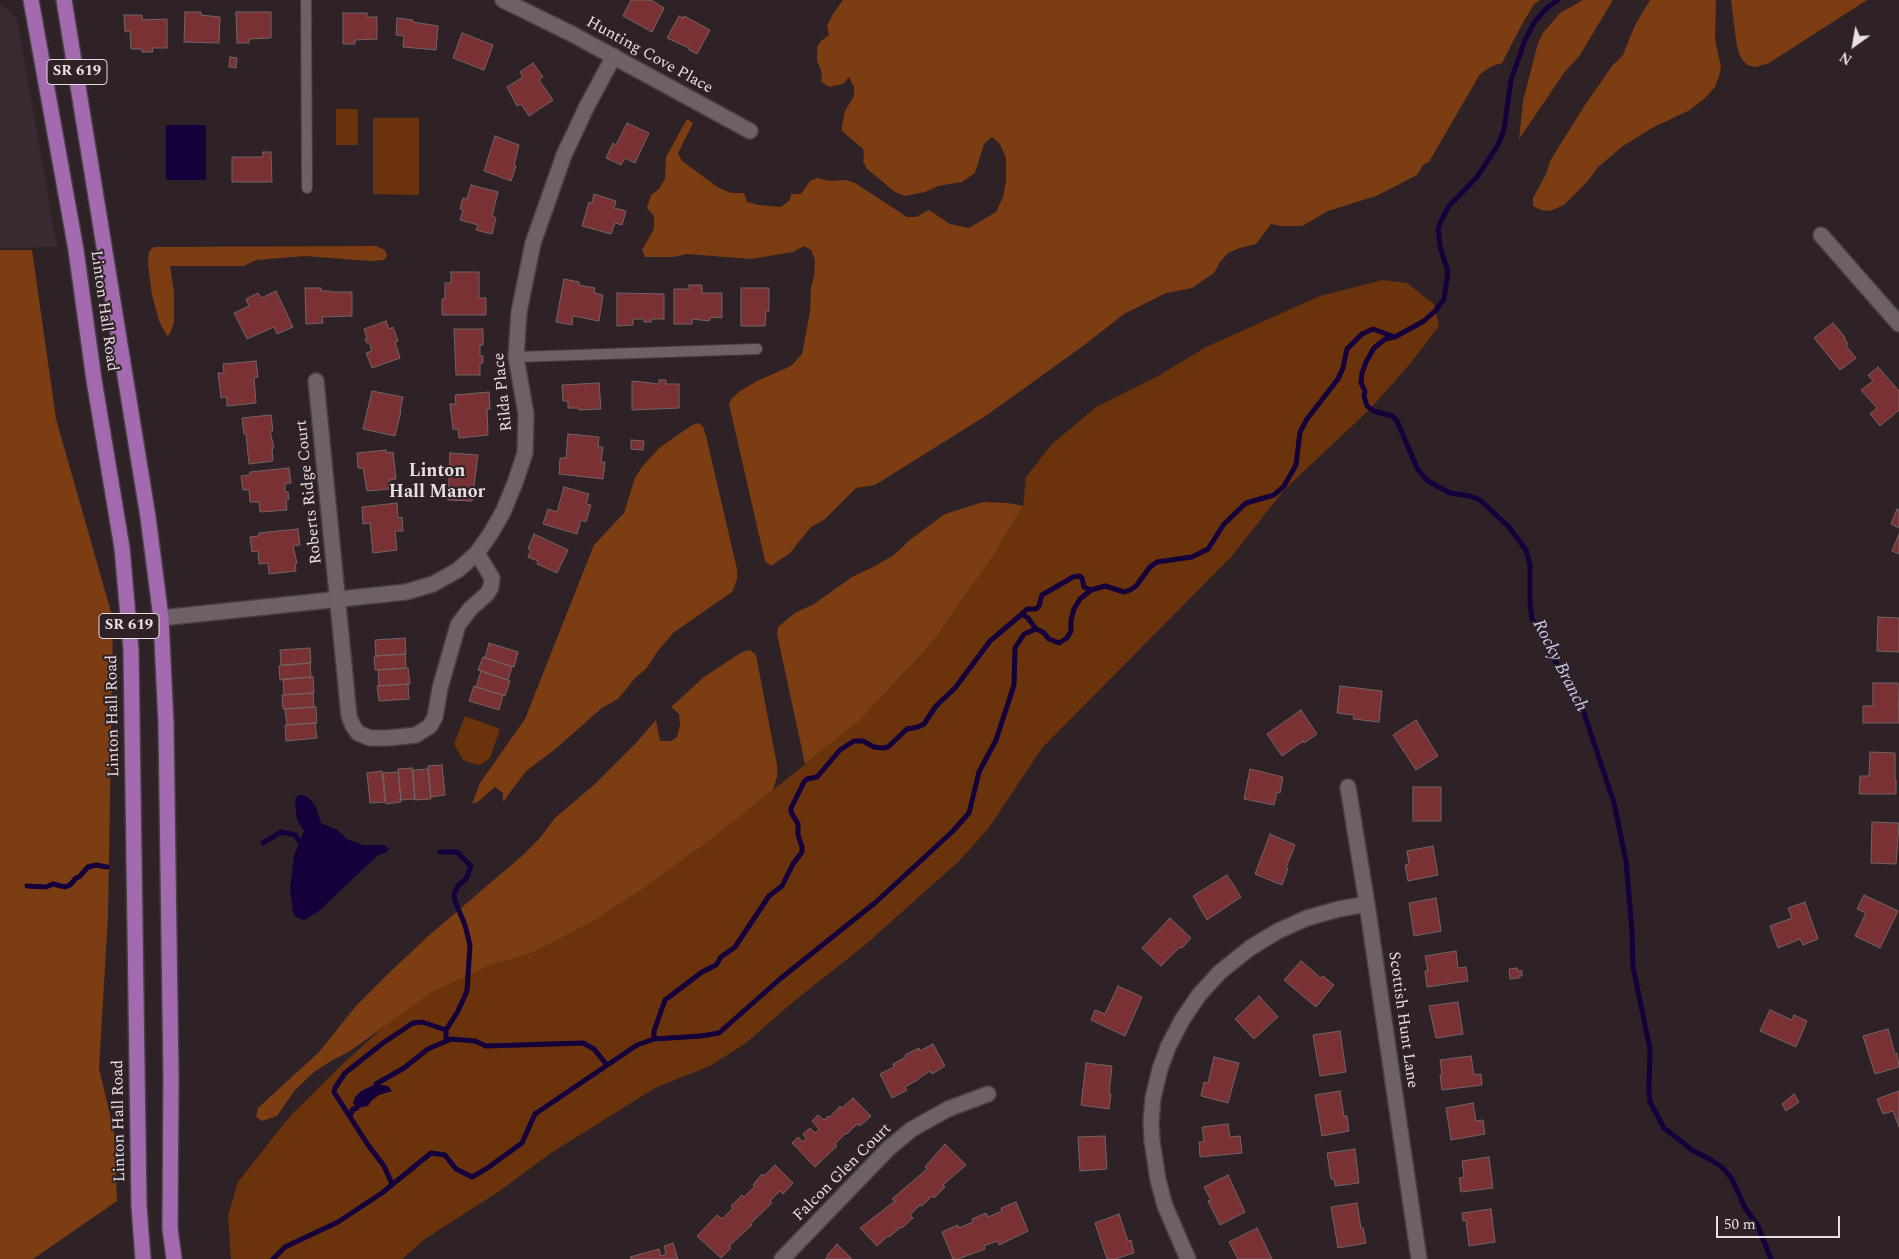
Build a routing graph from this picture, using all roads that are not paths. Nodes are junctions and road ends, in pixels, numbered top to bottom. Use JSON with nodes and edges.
{"nodes":[{"id":1,"x":31,"y":0,"type":"edge"},
{"id":2,"x":64,"y":0,"type":"edge"},
{"id":3,"x":306,"y":0,"type":"edge"},
{"id":4,"x":503,"y":0,"type":"edge"},
{"id":5,"x":614,"y":56,"type":"junction"},
{"id":6,"x":750,"y":131,"type":"dead end"},
{"id":7,"x":307,"y":188,"type":"dead end"},
{"id":8,"x":1821,"y":235,"type":"dead end"},
{"id":9,"x":1899,"y":324,"type":"edge"},
{"id":10,"x":758,"y":349,"type":"dead end"},
{"id":11,"x":516,"y":357,"type":"junction"},
{"id":12,"x":316,"y":381,"type":"dead end"},
{"id":13,"x":477,"y":553,"type":"junction"},
{"id":14,"x":339,"y":600,"type":"junction"},
{"id":15,"x":161,"y":618,"type":"junction"},
{"id":16,"x":1348,"y":787,"type":"dead end"},
{"id":17,"x":1367,"y":904,"type":"junction"},
{"id":18,"x":988,"y":1094,"type":"dead end"},
{"id":19,"x":143,"y":1259,"type":"edge"},
{"id":20,"x":174,"y":1259,"type":"edge"},
{"id":21,"x":782,"y":1259,"type":"edge"},
{"id":22,"x":1188,"y":1259,"type":"edge"},
{"id":23,"x":1419,"y":1259,"type":"edge"}],
"edges":[{"from":1,"to":19,"type":"main road","name":"Linton Hall Road","number":"SR 619"},
{"from":2,"to":15,"type":"main road","name":"Linton Hall Road","number":"SR 619"},
{"from":3,"to":7,"type":"lane"},
{"from":4,"to":5,"type":"street","name":"Hunting Cove Place"},
{"from":5,"to":6,"type":"street","name":"Hunting Cove Place"},
{"from":5,"to":11,"type":"street","name":"Rilda Place"},
{"from":8,"to":9,"type":"street"},
{"from":10,"to":11,"type":"lane"},
{"from":11,"to":13,"type":"street","name":"Rilda Place"},
{"from":12,"to":14,"type":"street","name":"Roberts Ridge Court"},
{"from":13,"to":14,"type":"street","name":"Rilda Place"},
{"from":13,"to":14,"type":"street","name":"Roberts Ridge Court"},
{"from":14,"to":15,"type":"street","name":"Rilda Place"},
{"from":15,"to":20,"type":"main road","name":"Linton Hall Road","number":"SR 619"},
{"from":16,"to":17,"type":"street","name":"Scottish Hunt Lane"},
{"from":17,"to":22,"type":"street"},
{"from":17,"to":23,"type":"street","name":"Scottish Hunt Lane"},
{"from":18,"to":21,"type":"street","name":"Falcon Glen Court"}]}
